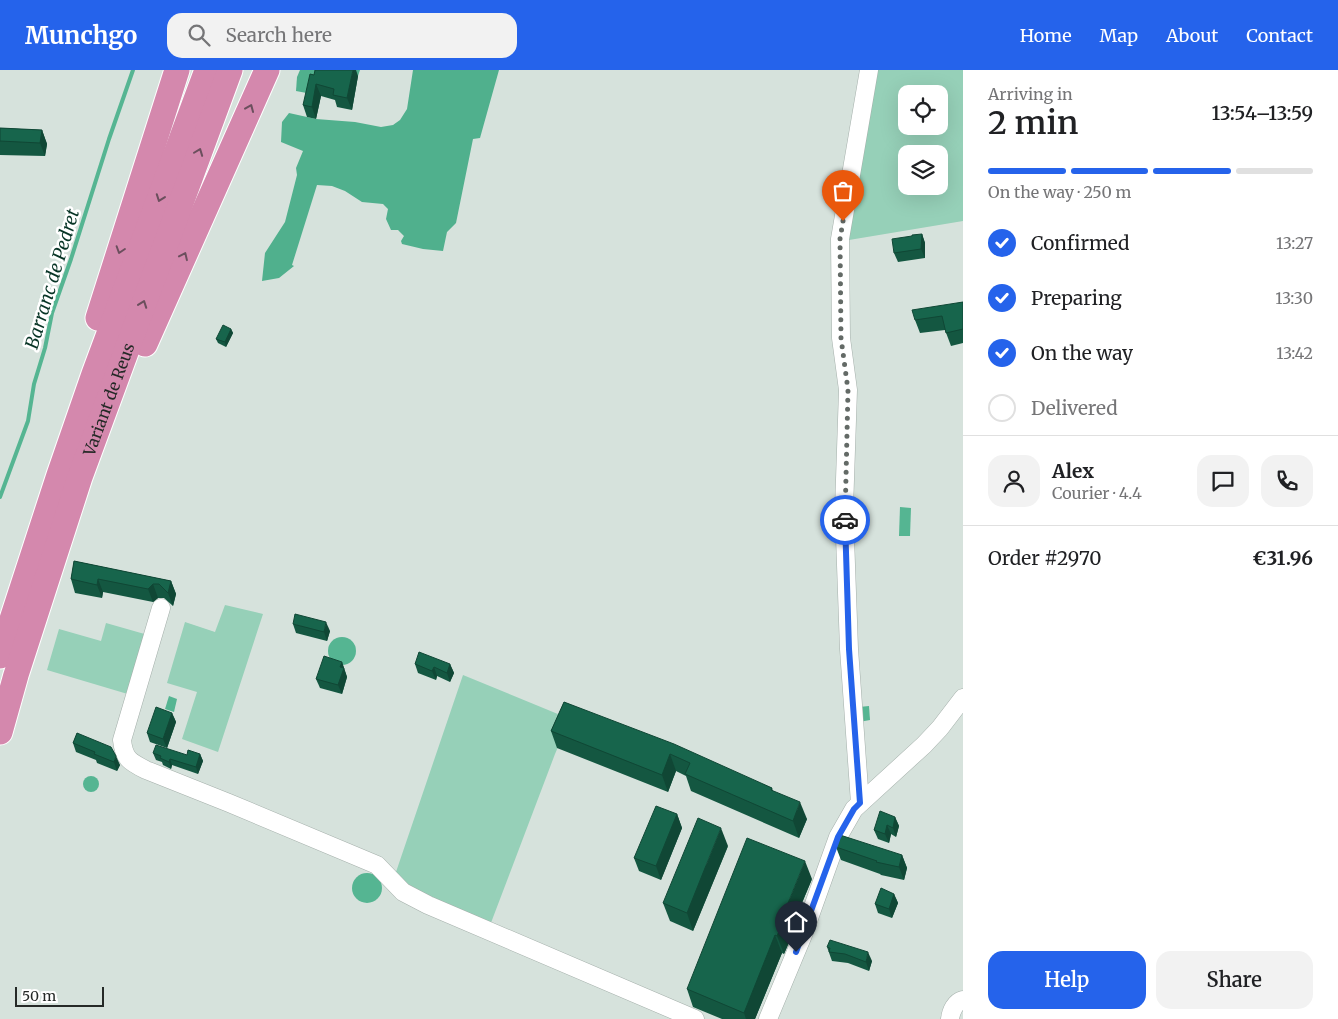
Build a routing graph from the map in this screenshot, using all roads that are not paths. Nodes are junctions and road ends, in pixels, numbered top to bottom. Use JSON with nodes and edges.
{"nodes":[{"id":1,"x":177,"y":70,"type":"edge"},
{"id":2,"x":207,"y":70,"type":"edge"},
{"id":3,"x":230,"y":70,"type":"edge"},
{"id":4,"x":267,"y":70,"type":"edge"},
{"id":5,"x":869,"y":70,"type":"edge"},
{"id":6,"x":161,"y":608,"type":"dead end"},
{"id":7,"x":0,"y":630,"type":"edge"},
{"id":8,"x":0,"y":656,"type":"edge"},
{"id":9,"x":16,"y":675,"type":"junction"},
{"id":10,"x":963,"y":698,"type":"edge"},
{"id":11,"x":0,"y":732,"type":"edge"},
{"id":12,"x":860,"y":803,"type":"junction"},
{"id":13,"x":963,"y":1000,"type":"edge"},
{"id":14,"x":694,"y":1019,"type":"edge"},
{"id":15,"x":768,"y":1019,"type":"edge"},
{"id":16,"x":950,"y":1019,"type":"edge"}],
"edges":[{"from":1,"to":7,"type":"highway","one_way":true},
{"from":2,"to":8,"type":"highway","name":"Variant de Reus","one_way":true},
{"from":9,"to":3,"type":"highway","name":"Variant de Reus","one_way":true},
{"from":9,"to":4,"type":"highway","one_way":true},
{"from":5,"to":12,"type":"lane"},
{"from":6,"to":14,"type":"lane"},
{"from":9,"to":11,"type":"highway","name":"Variant de Reus"},
{"from":10,"to":12,"type":"lane"},
{"from":12,"to":15,"type":"lane"},
{"from":13,"to":16,"type":"lane"}]}
